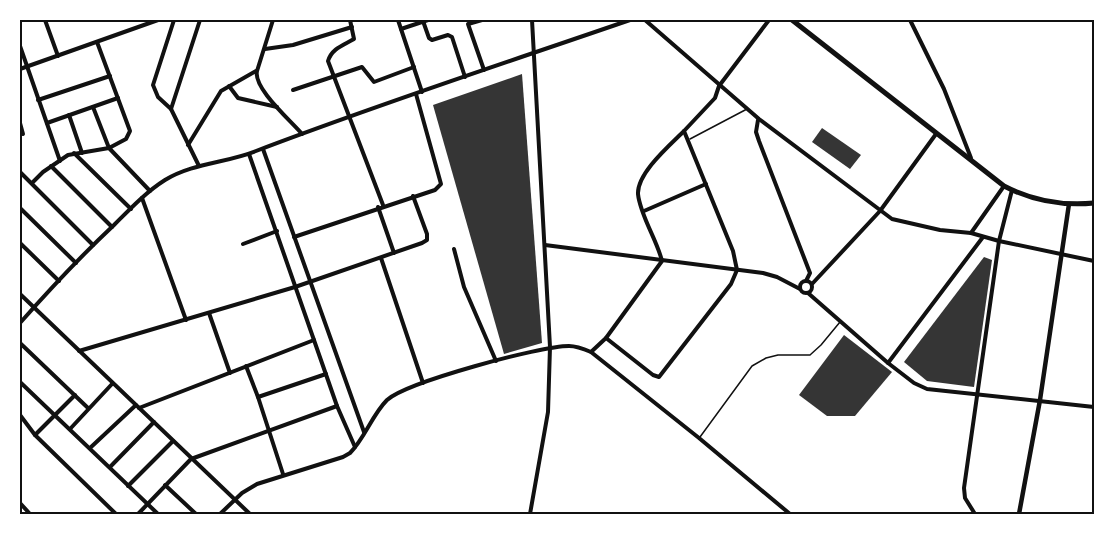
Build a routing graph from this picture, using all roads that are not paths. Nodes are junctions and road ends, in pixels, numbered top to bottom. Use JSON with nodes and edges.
{"nodes":[{"id":1,"x":45,"y":20,"type":"edge"},
{"id":2,"x":158,"y":20,"type":"edge"},
{"id":3,"x":174,"y":20,"type":"edge"},
{"id":4,"x":200,"y":20,"type":"edge"},
{"id":5,"x":273,"y":20,"type":"edge"},
{"id":6,"x":350,"y":20,"type":"edge"},
{"id":7,"x":398,"y":20,"type":"edge"},
{"id":8,"x":426,"y":20,"type":"edge"},
{"id":9,"x":482,"y":20,"type":"edge"},
{"id":10,"x":532,"y":20,"type":"edge"},
{"id":11,"x":630,"y":20,"type":"edge"},
{"id":12,"x":645,"y":20,"type":"edge"},
{"id":13,"x":769,"y":20,"type":"edge"},
{"id":14,"x":792,"y":20,"type":"edge"},
{"id":15,"x":910,"y":20,"type":"edge"},
{"id":16,"x":467,"y":22,"type":"edge"},
{"id":17,"x":352,"y":27,"type":"junction"},
{"id":18,"x":401,"y":29,"type":"junction"},
{"id":19,"x":97,"y":42,"type":"junction"},
{"id":20,"x":20,"y":46,"type":"edge"},
{"id":21,"x":265,"y":49,"type":"junction"},
{"id":22,"x":534,"y":53,"type":"junction"},
{"id":23,"x":58,"y":56,"type":"junction"},
{"id":24,"x":27,"y":67,"type":"junction"},
{"id":25,"x":414,"y":67,"type":"junction"},
{"id":26,"x":20,"y":69,"type":"edge"},
{"id":27,"x":257,"y":70,"type":"junction"},
{"id":28,"x":484,"y":70,"type":"junction"},
{"id":29,"x":334,"y":75,"type":"junction"},
{"id":30,"x":110,"y":76,"type":"junction"},
{"id":31,"x":465,"y":77,"type":"junction"},
{"id":32,"x":229,"y":86,"type":"junction"},
{"id":33,"x":719,"y":86,"type":"junction"},
{"id":34,"x":293,"y":90,"type":"dead end"},
{"id":35,"x":422,"y":92,"type":"junction"},
{"id":36,"x":416,"y":94,"type":"junction"},
{"id":37,"x":118,"y":99,"type":"junction"},
{"id":38,"x":38,"y":100,"type":"junction"},
{"id":39,"x":93,"y":107,"type":"junction"},
{"id":40,"x":278,"y":107,"type":"junction"},
{"id":41,"x":171,"y":109,"type":"junction"},
{"id":42,"x":748,"y":109,"type":"junction"},
{"id":43,"x":69,"y":115,"type":"junction"},
{"id":44,"x":350,"y":117,"type":"junction"},
{"id":45,"x":759,"y":119,"type":"junction"},
{"id":46,"x":20,"y":123,"type":"edge"},
{"id":47,"x":46,"y":123,"type":"junction"},
{"id":48,"x":684,"y":131,"type":"junction"},
{"id":49,"x":23,"y":134,"type":"dead end"},
{"id":50,"x":302,"y":134,"type":"junction"},
{"id":51,"x":936,"y":134,"type":"junction"},
{"id":52,"x":689,"y":140,"type":"junction"},
{"id":53,"x":188,"y":145,"type":"junction"},
{"id":54,"x":109,"y":148,"type":"junction"},
{"id":55,"x":263,"y":149,"type":"junction"},
{"id":56,"x":74,"y":153,"type":"junction"},
{"id":57,"x":82,"y":153,"type":"junction"},
{"id":58,"x":249,"y":154,"type":"junction"},
{"id":59,"x":971,"y":159,"type":"junction"},
{"id":60,"x":60,"y":161,"type":"junction"},
{"id":61,"x":51,"y":166,"type":"junction"},
{"id":62,"x":199,"y":166,"type":"junction"},
{"id":63,"x":20,"y":172,"type":"edge"},
{"id":64,"x":32,"y":183,"type":"junction"},
{"id":65,"x":706,"y":184,"type":"junction"},
{"id":66,"x":1004,"y":186,"type":"junction"},
{"id":67,"x":1011,"y":190,"type":"junction"},
{"id":68,"x":150,"y":191,"type":"junction"},
{"id":69,"x":413,"y":196,"type":"junction"},
{"id":70,"x":142,"y":198,"type":"junction"},
{"id":71,"x":1095,"y":203,"type":"edge"},
{"id":72,"x":1069,"y":204,"type":"junction"},
{"id":73,"x":381,"y":206,"type":"junction"},
{"id":74,"x":20,"y":208,"type":"edge"},
{"id":75,"x":131,"y":208,"type":"junction"},
{"id":76,"x":644,"y":211,"type":"junction"},
{"id":77,"x":880,"y":211,"type":"junction"},
{"id":78,"x":112,"y":227,"type":"junction"},
{"id":79,"x":277,"y":231,"type":"junction"},
{"id":80,"x":971,"y":233,"type":"junction"},
{"id":81,"x":294,"y":237,"type":"junction"},
{"id":82,"x":983,"y":237,"type":"junction"},
{"id":83,"x":999,"y":241,"type":"junction"},
{"id":84,"x":20,"y":243,"type":"edge"},
{"id":85,"x":243,"y":244,"type":"dead end"},
{"id":86,"x":93,"y":245,"type":"junction"},
{"id":87,"x":544,"y":245,"type":"junction"},
{"id":88,"x":454,"y":249,"type":"dead end"},
{"id":89,"x":394,"y":253,"type":"junction"},
{"id":90,"x":1063,"y":254,"type":"junction"},
{"id":91,"x":381,"y":258,"type":"junction"},
{"id":92,"x":662,"y":261,"type":"junction"},
{"id":93,"x":1095,"y":261,"type":"edge"},
{"id":94,"x":76,"y":263,"type":"junction"},
{"id":95,"x":737,"y":270,"type":"junction"},
{"id":96,"x":59,"y":281,"type":"junction"},
{"id":97,"x":806,"y":281,"type":"junction"},
{"id":98,"x":310,"y":282,"type":"junction"},
{"id":99,"x":812,"y":284,"type":"junction"},
{"id":100,"x":295,"y":287,"type":"junction"},
{"id":101,"x":800,"y":289,"type":"junction"},
{"id":102,"x":808,"y":293,"type":"junction"},
{"id":103,"x":20,"y":294,"type":"edge"},
{"id":104,"x":34,"y":307,"type":"junction"},
{"id":105,"x":210,"y":313,"type":"junction"},
{"id":106,"x":186,"y":320,"type":"junction"},
{"id":107,"x":840,"y":322,"type":"junction"},
{"id":108,"x":20,"y":323,"type":"edge"},
{"id":109,"x":606,"y":338,"type":"junction"},
{"id":110,"x":314,"y":340,"type":"junction"},
{"id":111,"x":20,"y":343,"type":"edge"},
{"id":112,"x":550,"y":347,"type":"junction"},
{"id":113,"x":79,"y":351,"type":"junction"},
{"id":114,"x":591,"y":352,"type":"junction"},
{"id":115,"x":496,"y":361,"type":"junction"},
{"id":116,"x":888,"y":363,"type":"junction"},
{"id":117,"x":246,"y":366,"type":"junction"},
{"id":118,"x":230,"y":373,"type":"junction"},
{"id":119,"x":326,"y":374,"type":"junction"},
{"id":120,"x":20,"y":382,"type":"edge"},
{"id":121,"x":423,"y":383,"type":"junction"},
{"id":122,"x":112,"y":384,"type":"junction"},
{"id":123,"x":976,"y":394,"type":"junction"},
{"id":124,"x":75,"y":395,"type":"junction"},
{"id":125,"x":258,"y":397,"type":"junction"},
{"id":126,"x":1040,"y":400,"type":"junction"},
{"id":127,"x":137,"y":406,"type":"junction"},
{"id":128,"x":338,"y":406,"type":"junction"},
{"id":129,"x":1095,"y":407,"type":"edge"},
{"id":130,"x":88,"y":408,"type":"junction"},
{"id":131,"x":20,"y":415,"type":"edge"},
{"id":132,"x":56,"y":416,"type":"junction"},
{"id":133,"x":154,"y":422,"type":"junction"},
{"id":134,"x":69,"y":430,"type":"junction"},
{"id":135,"x":269,"y":430,"type":"junction"},
{"id":136,"x":364,"y":433,"type":"junction"},
{"id":137,"x":35,"y":435,"type":"junction"},
{"id":138,"x":699,"y":438,"type":"junction"},
{"id":139,"x":173,"y":441,"type":"junction"},
{"id":140,"x":355,"y":447,"type":"junction"},
{"id":141,"x":90,"y":448,"type":"junction"},
{"id":142,"x":192,"y":459,"type":"junction"},
{"id":143,"x":110,"y":467,"type":"junction"},
{"id":144,"x":283,"y":474,"type":"junction"},
{"id":145,"x":165,"y":484,"type":"junction"},
{"id":146,"x":128,"y":486,"type":"junction"},
{"id":147,"x":234,"y":499,"type":"junction"},
{"id":148,"x":20,"y":503,"type":"edge"},
{"id":149,"x":147,"y":504,"type":"junction"},
{"id":150,"x":30,"y":514,"type":"edge"},
{"id":151,"x":116,"y":514,"type":"edge"},
{"id":152,"x":138,"y":514,"type":"edge"},
{"id":153,"x":158,"y":514,"type":"edge"},
{"id":154,"x":196,"y":514,"type":"edge"},
{"id":155,"x":220,"y":514,"type":"edge"},
{"id":156,"x":250,"y":514,"type":"edge"},
{"id":157,"x":530,"y":514,"type":"edge"},
{"id":158,"x":790,"y":514,"type":"edge"},
{"id":159,"x":975,"y":514,"type":"edge"},
{"id":160,"x":1018,"y":514,"type":"edge"}],
"edges":[{"from":1,"to":23,"type":"street"},
{"from":2,"to":19,"type":"street"},
{"from":3,"to":41,"type":"street"},
{"from":4,"to":41,"type":"street"},
{"from":5,"to":21,"type":"street"},
{"from":6,"to":17,"type":"street"},
{"from":7,"to":18,"type":"street"},
{"from":8,"to":18,"type":"street"},
{"from":8,"to":31,"type":"street"},
{"from":9,"to":16,"type":"street"},
{"from":10,"to":22,"type":"street"},
{"from":11,"to":22,"type":"street"},
{"from":12,"to":33,"type":"street"},
{"from":13,"to":33,"type":"street"},
{"from":14,"to":51,"type":"main road"},
{"from":15,"to":59,"type":"street"},
{"from":16,"to":28,"type":"street"},
{"from":17,"to":21,"type":"street"},
{"from":17,"to":29,"type":"street"},
{"from":18,"to":25,"type":"street"},
{"from":19,"to":23,"type":"street"},
{"from":19,"to":30,"type":"street"},
{"from":20,"to":24,"type":"street"},
{"from":21,"to":27,"type":"street"},
{"from":22,"to":28,"type":"street"},
{"from":22,"to":87,"type":"street"},
{"from":23,"to":24,"type":"street"},
{"from":24,"to":26,"type":"street"},
{"from":24,"to":38,"type":"street"},
{"from":25,"to":29,"type":"street"},
{"from":25,"to":35,"type":"street"},
{"from":27,"to":32,"type":"street"},
{"from":27,"to":40,"type":"street"},
{"from":28,"to":31,"type":"street"},
{"from":29,"to":34,"type":"street"},
{"from":29,"to":44,"type":"street"},
{"from":30,"to":37,"type":"street"},
{"from":30,"to":38,"type":"street"},
{"from":31,"to":35,"type":"street"},
{"from":32,"to":40,"type":"street"},
{"from":32,"to":53,"type":"street"},
{"from":33,"to":42,"type":"street"},
{"from":33,"to":48,"type":"street"},
{"from":35,"to":36,"type":"street"},
{"from":36,"to":44,"type":"street"},
{"from":36,"to":69,"type":"street"},
{"from":37,"to":39,"type":"street"},
{"from":37,"to":54,"type":"street"},
{"from":38,"to":47,"type":"street"},
{"from":39,"to":43,"type":"street"},
{"from":39,"to":54,"type":"street"},
{"from":40,"to":50,"type":"street"},
{"from":41,"to":53,"type":"street"},
{"from":42,"to":45,"type":"street"},
{"from":42,"to":52,"type":"lane"},
{"from":43,"to":47,"type":"street"},
{"from":43,"to":57,"type":"street"},
{"from":44,"to":50,"type":"street"},
{"from":44,"to":73,"type":"street"},
{"from":45,"to":77,"type":"street"},
{"from":45,"to":97,"type":"street"},
{"from":46,"to":49,"type":"street"},
{"from":47,"to":60,"type":"street"},
{"from":48,"to":52,"type":"street"},
{"from":48,"to":76,"type":"street"},
{"from":50,"to":55,"type":"street"},
{"from":51,"to":59,"type":"main road"},
{"from":51,"to":77,"type":"street"},
{"from":52,"to":65,"type":"street"},
{"from":53,"to":62,"type":"street"},
{"from":54,"to":57,"type":"street"},
{"from":54,"to":68,"type":"street"},
{"from":55,"to":58,"type":"street"},
{"from":55,"to":81,"type":"street"},
{"from":56,"to":57,"type":"street"},
{"from":56,"to":60,"type":"street"},
{"from":56,"to":75,"type":"street"},
{"from":58,"to":62,"type":"street"},
{"from":58,"to":79,"type":"street"},
{"from":59,"to":66,"type":"main road"},
{"from":60,"to":61,"type":"street"},
{"from":61,"to":64,"type":"street"},
{"from":61,"to":78,"type":"street"},
{"from":62,"to":68,"type":"street"},
{"from":63,"to":64,"type":"street"},
{"from":64,"to":86,"type":"street"},
{"from":65,"to":76,"type":"street"},
{"from":65,"to":95,"type":"street"},
{"from":66,"to":67,"type":"main road"},
{"from":66,"to":80,"type":"street"},
{"from":67,"to":72,"type":"main road"},
{"from":67,"to":83,"type":"street"},
{"from":68,"to":70,"type":"street"},
{"from":69,"to":73,"type":"street"},
{"from":69,"to":89,"type":"street"},
{"from":70,"to":75,"type":"street"},
{"from":70,"to":106,"type":"street"},
{"from":71,"to":72,"type":"main road"},
{"from":72,"to":90,"type":"street"},
{"from":73,"to":81,"type":"street"},
{"from":73,"to":89,"type":"street"},
{"from":74,"to":94,"type":"street"},
{"from":75,"to":78,"type":"street"},
{"from":76,"to":92,"type":"street"},
{"from":77,"to":80,"type":"street"},
{"from":77,"to":99,"type":"street"},
{"from":78,"to":86,"type":"street"},
{"from":79,"to":85,"type":"street"},
{"from":79,"to":100,"type":"street"},
{"from":80,"to":82,"type":"street"},
{"from":81,"to":98,"type":"street"},
{"from":82,"to":83,"type":"street"},
{"from":82,"to":116,"type":"street"},
{"from":83,"to":90,"type":"street"},
{"from":83,"to":123,"type":"street"},
{"from":84,"to":96,"type":"street"},
{"from":86,"to":94,"type":"street"},
{"from":87,"to":92,"type":"street"},
{"from":87,"to":112,"type":"street"},
{"from":88,"to":115,"type":"street"},
{"from":89,"to":91,"type":"street"},
{"from":90,"to":93,"type":"street"},
{"from":90,"to":126,"type":"street"},
{"from":91,"to":98,"type":"street"},
{"from":91,"to":121,"type":"street"},
{"from":92,"to":95,"type":"street"},
{"from":92,"to":109,"type":"street"},
{"from":94,"to":96,"type":"street"},
{"from":95,"to":101,"type":"street"},
{"from":95,"to":109,"type":"street"},
{"from":96,"to":104,"type":"street"},
{"from":97,"to":99,"type":"street"},
{"from":97,"to":101,"type":"street"},
{"from":98,"to":100,"type":"street"},
{"from":98,"to":136,"type":"street"},
{"from":99,"to":102,"type":"street"},
{"from":100,"to":105,"type":"street"},
{"from":100,"to":110,"type":"street"},
{"from":101,"to":102,"type":"street"},
{"from":102,"to":107,"type":"street"},
{"from":103,"to":104,"type":"street"},
{"from":104,"to":108,"type":"street"},
{"from":104,"to":113,"type":"street"},
{"from":105,"to":106,"type":"street"},
{"from":105,"to":118,"type":"street"},
{"from":106,"to":113,"type":"street"},
{"from":107,"to":116,"type":"street"},
{"from":107,"to":138,"type":"lane"},
{"from":109,"to":114,"type":"street"},
{"from":110,"to":117,"type":"street"},
{"from":110,"to":119,"type":"street"},
{"from":111,"to":124,"type":"street"},
{"from":112,"to":114,"type":"street"},
{"from":112,"to":115,"type":"street"},
{"from":112,"to":157,"type":"street"},
{"from":113,"to":122,"type":"street"},
{"from":114,"to":138,"type":"street"},
{"from":115,"to":121,"type":"street"},
{"from":116,"to":123,"type":"street"},
{"from":117,"to":118,"type":"street"},
{"from":117,"to":125,"type":"street"},
{"from":118,"to":127,"type":"street"},
{"from":119,"to":125,"type":"street"},
{"from":119,"to":128,"type":"street"},
{"from":120,"to":132,"type":"street"},
{"from":121,"to":136,"type":"street"},
{"from":122,"to":127,"type":"street"},
{"from":122,"to":130,"type":"street"},
{"from":123,"to":126,"type":"street"},
{"from":123,"to":159,"type":"street"},
{"from":124,"to":130,"type":"street"},
{"from":124,"to":132,"type":"street"},
{"from":125,"to":135,"type":"street"},
{"from":126,"to":129,"type":"street"},
{"from":126,"to":160,"type":"street"},
{"from":127,"to":133,"type":"street"},
{"from":127,"to":141,"type":"street"},
{"from":128,"to":135,"type":"street"},
{"from":128,"to":140,"type":"street"},
{"from":130,"to":134,"type":"street"},
{"from":131,"to":137,"type":"street"},
{"from":132,"to":134,"type":"street"},
{"from":132,"to":137,"type":"street"},
{"from":133,"to":139,"type":"street"},
{"from":133,"to":143,"type":"street"},
{"from":134,"to":141,"type":"street"},
{"from":135,"to":142,"type":"street"},
{"from":135,"to":144,"type":"street"},
{"from":136,"to":140,"type":"street"},
{"from":137,"to":151,"type":"street"},
{"from":138,"to":158,"type":"street"},
{"from":139,"to":142,"type":"street"},
{"from":139,"to":146,"type":"street"},
{"from":140,"to":144,"type":"street"},
{"from":141,"to":143,"type":"street"},
{"from":142,"to":145,"type":"street"},
{"from":142,"to":147,"type":"street"},
{"from":143,"to":146,"type":"street"},
{"from":144,"to":147,"type":"street"},
{"from":145,"to":149,"type":"street"},
{"from":145,"to":154,"type":"street"},
{"from":146,"to":149,"type":"street"},
{"from":147,"to":155,"type":"street"},
{"from":147,"to":156,"type":"street"},
{"from":148,"to":150,"type":"street"},
{"from":149,"to":152,"type":"street"},
{"from":149,"to":153,"type":"street"}]}
